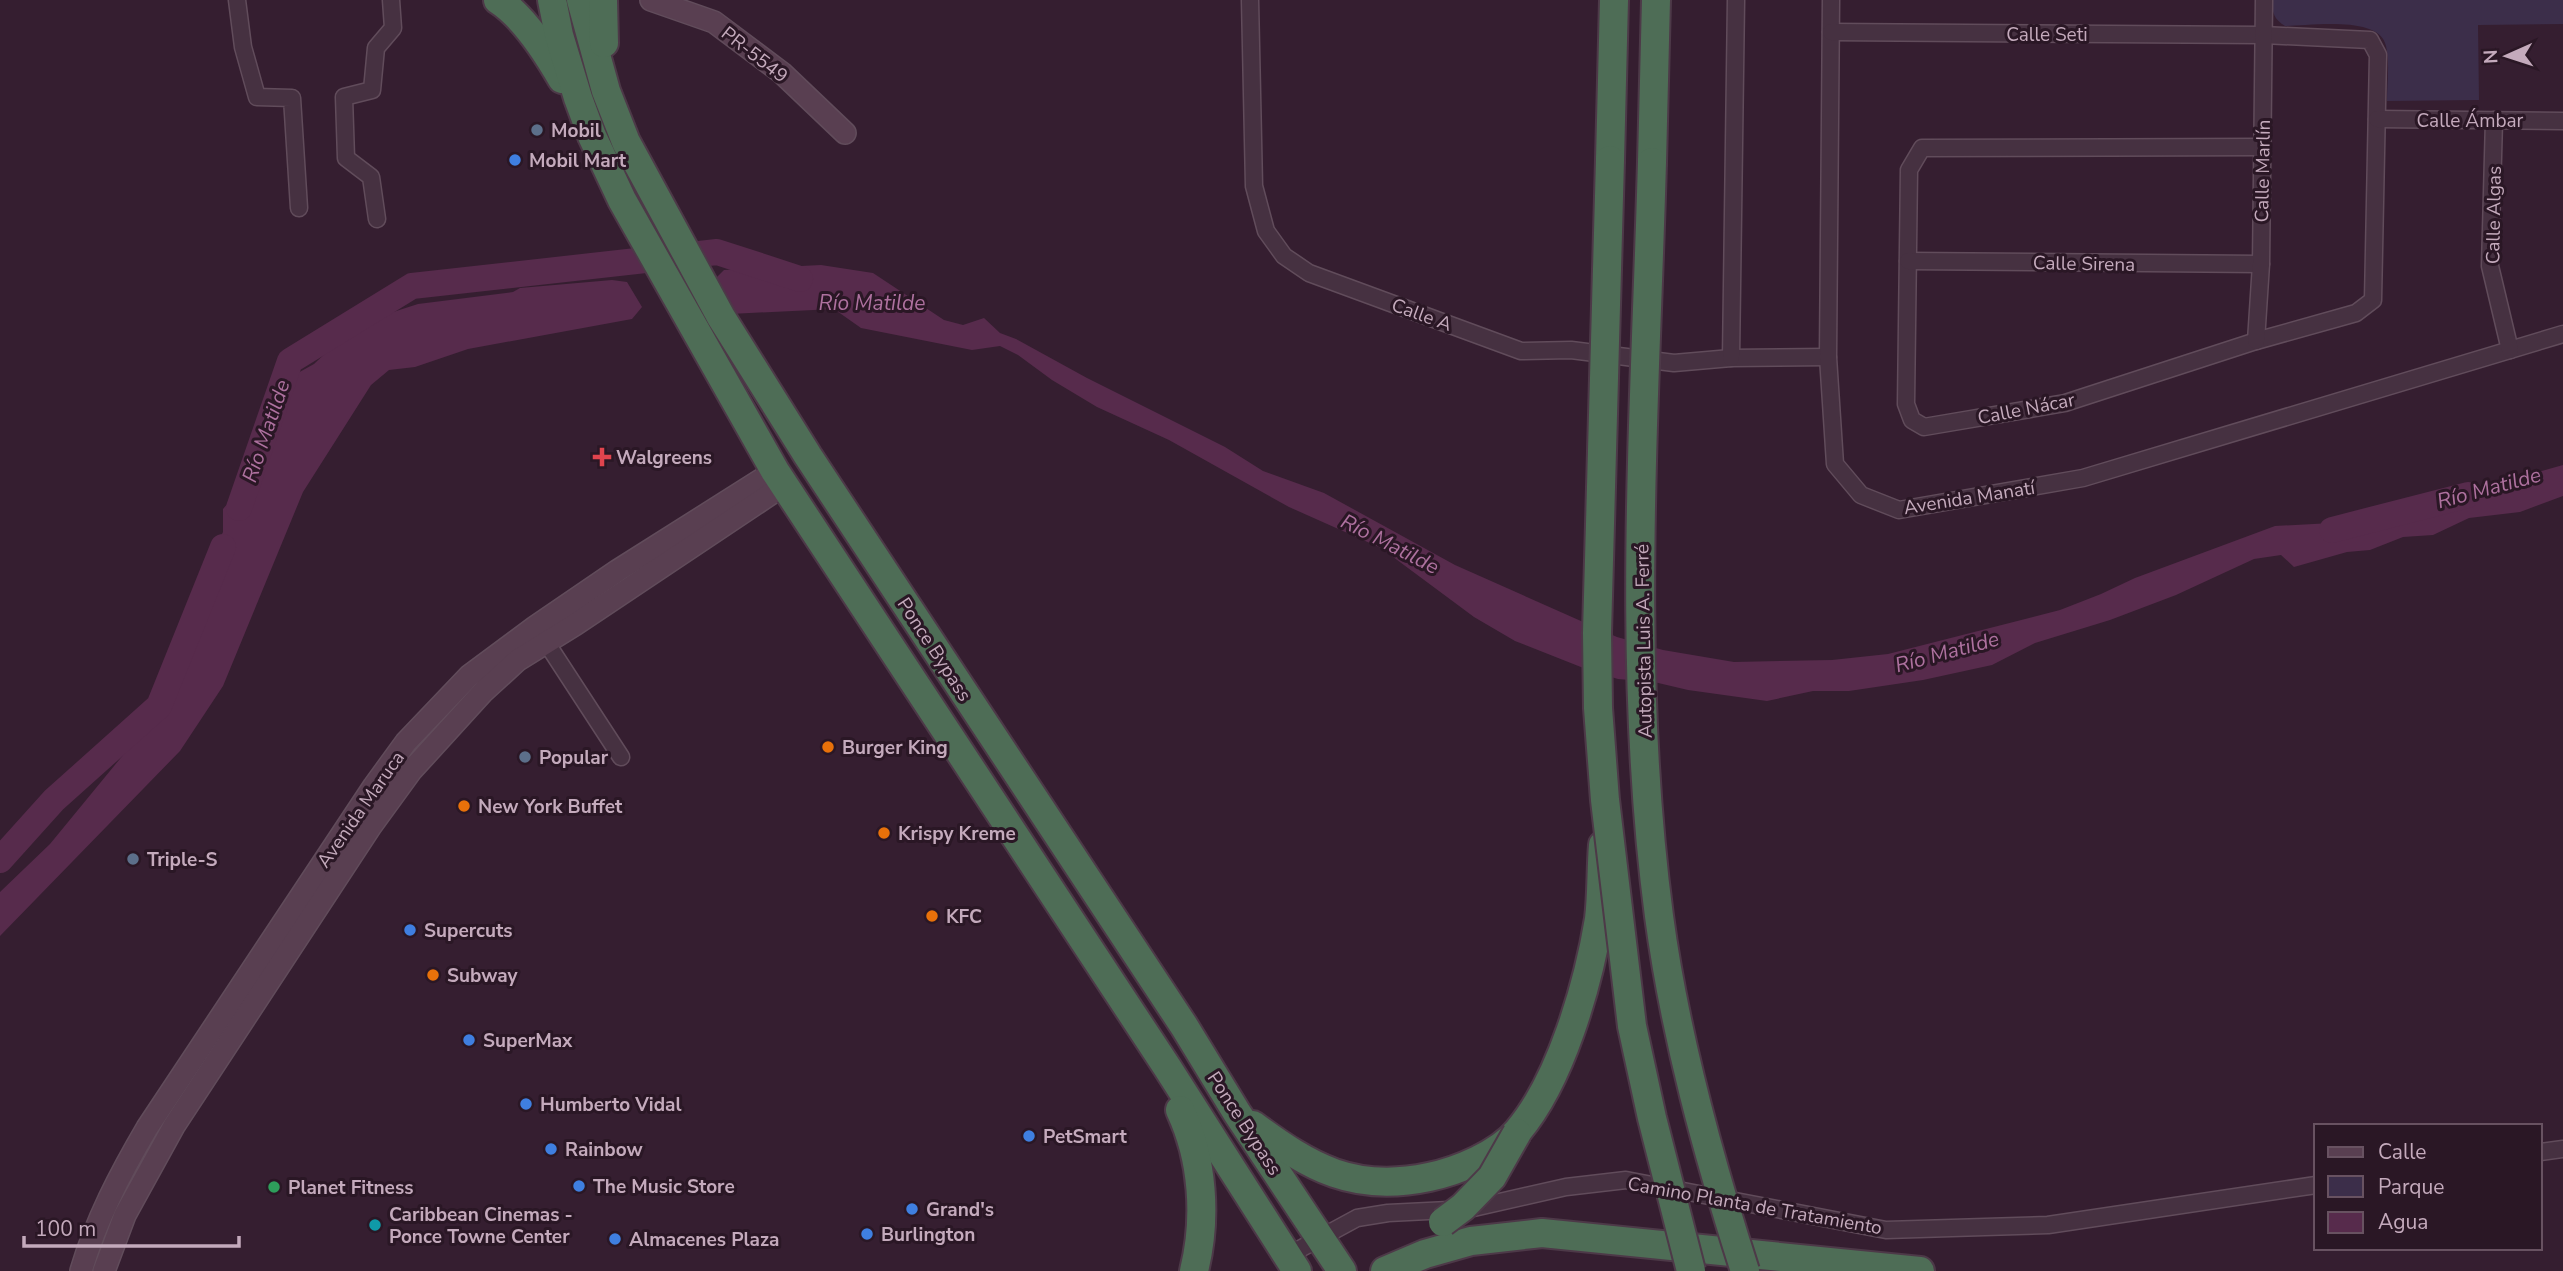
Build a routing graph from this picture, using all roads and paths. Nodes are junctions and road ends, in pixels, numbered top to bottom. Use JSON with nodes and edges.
{"nodes":[{"id":1,"x":237,"y":0,"type":"edge"},
{"id":2,"x":391,"y":0,"type":"edge"},
{"id":3,"x":498,"y":0,"type":"edge"},
{"id":4,"x":552,"y":0,"type":"edge"},
{"id":5,"x":581,"y":0,"type":"edge"},
{"id":6,"x":603,"y":0,"type":"edge"},
{"id":7,"x":651,"y":0,"type":"edge"},
{"id":8,"x":1250,"y":0,"type":"edge"},
{"id":9,"x":1614,"y":0,"type":"edge"},
{"id":10,"x":1656,"y":0,"type":"edge"},
{"id":11,"x":1736,"y":0,"type":"edge"},
{"id":12,"x":1831,"y":0,"type":"edge"},
{"id":13,"x":2264,"y":0,"type":"edge"},
{"id":14,"x":1831,"y":32,"type":"junction"},
{"id":15,"x":2263,"y":35,"type":"junction"},
{"id":16,"x":606,"y":91,"type":"junction"},
{"id":17,"x":585,"y":118,"type":"junction"},
{"id":18,"x":2377,"y":119,"type":"junction"},
{"id":19,"x":2494,"y":120,"type":"junction"},
{"id":20,"x":2563,"y":121,"type":"edge"},
{"id":21,"x":845,"y":134,"type":"dead end"},
{"id":22,"x":2262,"y":147,"type":"junction"},
{"id":23,"x":299,"y":208,"type":"dead end"},
{"id":24,"x":377,"y":219,"type":"dead end"},
{"id":25,"x":1908,"y":261,"type":"junction"},
{"id":26,"x":2261,"y":264,"type":"junction"},
{"id":27,"x":2563,"y":334,"type":"edge"},
{"id":28,"x":2256,"y":341,"type":"junction"},
{"id":29,"x":2510,"y":350,"type":"junction"},
{"id":30,"x":1828,"y":357,"type":"junction"},
{"id":31,"x":1731,"y":358,"type":"junction"},
{"id":32,"x":780,"y":478,"type":"junction"},
{"id":33,"x":546,"y":642,"type":"junction"},
{"id":34,"x":621,"y":757,"type":"dead end"},
{"id":35,"x":1605,"y":800,"type":"junction"},
{"id":36,"x":1167,"y":1067,"type":"junction"},
{"id":37,"x":1237,"y":1113,"type":"junction"},
{"id":38,"x":1517,"y":1133,"type":"junction"},
{"id":39,"x":2563,"y":1149,"type":"edge"},
{"id":40,"x":2542,"y":1152,"type":"edge"},
{"id":41,"x":2314,"y":1185,"type":"edge"},
{"id":42,"x":1320,"y":1238,"type":"junction"},
{"id":43,"x":1292,"y":1264,"type":"edge"},
{"id":44,"x":81,"y":1271,"type":"edge"},
{"id":45,"x":104,"y":1271,"type":"edge"},
{"id":46,"x":1194,"y":1271,"type":"edge"},
{"id":47,"x":1342,"y":1271,"type":"edge"},
{"id":48,"x":1377,"y":1271,"type":"edge"},
{"id":49,"x":1385,"y":1271,"type":"edge"},
{"id":50,"x":1691,"y":1271,"type":"edge"},
{"id":51,"x":1745,"y":1271,"type":"edge"},
{"id":52,"x":1920,"y":1271,"type":"edge"}],
"edges":[{"from":1,"to":23,"type":"street"},
{"from":2,"to":24,"type":"street"},
{"from":3,"to":17,"type":"highway"},
{"from":4,"to":17,"type":"highway","name":"Ponce Bypass"},
{"from":5,"to":16,"type":"highway","name":"Ponce Bypass"},
{"from":6,"to":16,"type":"highway"},
{"from":7,"to":21,"type":"street","name":"PR-5549"},
{"from":8,"to":31,"type":"street","name":"Calle A"},
{"from":9,"to":35,"type":"highway","bridge":true},
{"from":10,"to":51,"type":"highway","name":"Autopista Luis A. Ferré","bridge":true},
{"from":11,"to":31,"type":"street"},
{"from":12,"to":14,"type":"street","name":"Avenida Manatí"},
{"from":13,"to":15,"type":"street","name":"Calle Marlín"},
{"from":14,"to":15,"type":"street","name":"Calle Seti"},
{"from":14,"to":30,"type":"street","name":"Avenida Manatí"},
{"from":15,"to":18,"type":"street","name":"Calle Nácar"},
{"from":15,"to":22,"type":"street","name":"Calle Marlín"},
{"from":16,"to":37,"type":"highway","name":"Ponce Bypass"},
{"from":17,"to":32,"type":"highway","name":"Ponce Bypass"},
{"from":18,"to":19,"type":"street","name":"Calle Ámbar"},
{"from":18,"to":28,"type":"street","name":"Calle Nácar"},
{"from":19,"to":20,"type":"street","name":"Calle Ámbar"},
{"from":19,"to":29,"type":"street","name":"Calle Algas"},
{"from":22,"to":25,"type":"street","name":"Calle Nácar"},
{"from":22,"to":26,"type":"street","name":"Calle Marlín"},
{"from":25,"to":26,"type":"street","name":"Calle Sirena"},
{"from":25,"to":28,"type":"street","name":"Calle Nácar"},
{"from":26,"to":28,"type":"street","name":"Calle Marlín"},
{"from":27,"to":29,"type":"street","name":"Avenida Manatí"},
{"from":29,"to":30,"type":"street","name":"Avenida Manatí"},
{"from":30,"to":31,"type":"street","name":"Calle A"},
{"from":32,"to":33,"type":"street","name":"Avenida Maruca"},
{"from":32,"to":36,"type":"highway","name":"Ponce Bypass"},
{"from":32,"to":44,"type":"street","name":"Avenida Maruca"},
{"from":33,"to":34,"type":"street"},
{"from":33,"to":45,"type":"street","name":"Avenida Maruca"},
{"from":35,"to":38,"type":"highway","bridge":true},
{"from":35,"to":50,"type":"highway","bridge":true},
{"from":36,"to":43,"type":"highway","name":"Ponce Bypass"},
{"from":36,"to":46,"type":"highway"},
{"from":37,"to":38,"type":"highway"},
{"from":37,"to":42,"type":"highway","name":"Ponce Bypass"},
{"from":38,"to":48,"type":"highway","bridge":true},
{"from":39,"to":40,"type":"street"},
{"from":41,"to":42,"type":"street","name":"Camino Planta de Tratamiento"},
{"from":42,"to":43,"type":"street","name":"Camino Planta de Tratamiento"},
{"from":42,"to":47,"type":"highway","name":"Ponce Bypass"},
{"from":49,"to":52,"type":"highway"}]}
